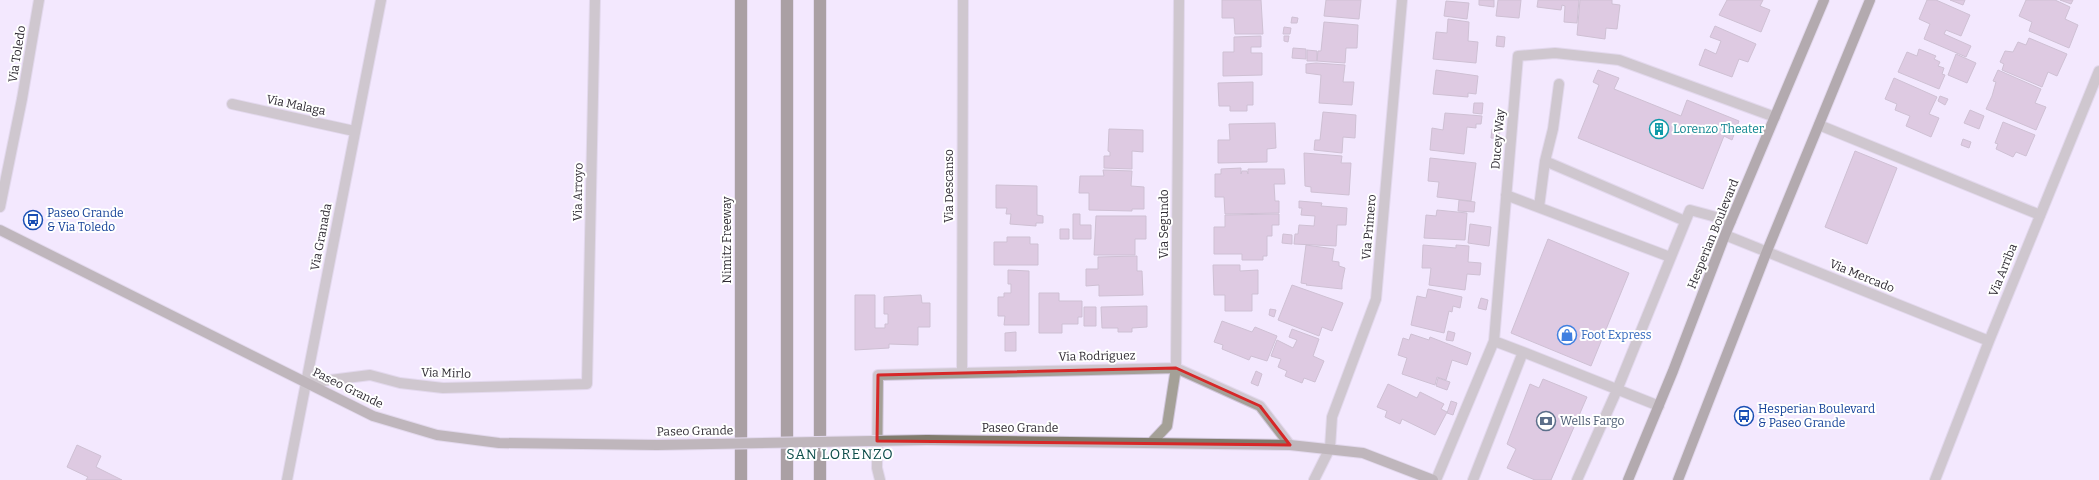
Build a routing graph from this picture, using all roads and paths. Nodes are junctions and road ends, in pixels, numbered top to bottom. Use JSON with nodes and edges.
{"nodes":[{"id":1,"x":39,"y":0,"type":"edge"},
{"id":2,"x":381,"y":0,"type":"edge"},
{"id":3,"x":595,"y":0,"type":"edge"},
{"id":4,"x":741,"y":0,"type":"edge"},
{"id":5,"x":787,"y":0,"type":"edge"},
{"id":6,"x":820,"y":0,"type":"edge"},
{"id":7,"x":963,"y":0,"type":"edge"},
{"id":8,"x":1179,"y":0,"type":"edge"},
{"id":9,"x":1402,"y":0,"type":"edge"},
{"id":10,"x":1824,"y":0,"type":"edge"},
{"id":11,"x":1870,"y":0,"type":"edge"},
{"id":12,"x":2099,"y":71,"type":"edge"},
{"id":13,"x":1559,"y":84,"type":"dead end"},
{"id":14,"x":232,"y":104,"type":"dead end"},
{"id":15,"x":1775,"y":117,"type":"junction"},
{"id":16,"x":1819,"y":125,"type":"junction"},
{"id":17,"x":354,"y":131,"type":"junction"},
{"id":18,"x":1545,"y":161,"type":"junction"},
{"id":19,"x":1506,"y":195,"type":"junction"},
{"id":20,"x":0,"y":206,"type":"edge"},
{"id":21,"x":1539,"y":207,"type":"junction"},
{"id":22,"x":2040,"y":214,"type":"junction"},
{"id":23,"x":1685,"y":221,"type":"junction"},
{"id":24,"x":1731,"y":221,"type":"junction"},
{"id":25,"x":0,"y":230,"type":"edge"},
{"id":26,"x":1725,"y":234,"type":"junction"},
{"id":27,"x":1767,"y":251,"type":"junction"},
{"id":28,"x":1670,"y":257,"type":"junction"},
{"id":29,"x":1494,"y":341,"type":"junction"},
{"id":30,"x":1989,"y":341,"type":"junction"},
{"id":31,"x":1523,"y":352,"type":"junction"},
{"id":32,"x":1176,"y":368,"type":"junction"},
{"id":33,"x":962,"y":372,"type":"junction"},
{"id":34,"x":307,"y":383,"type":"junction"},
{"id":35,"x":587,"y":384,"type":"joint"},
{"id":36,"x":1617,"y":390,"type":"junction"},
{"id":37,"x":1659,"y":406,"type":"junction"},
{"id":38,"x":1152,"y":442,"type":"junction"},
{"id":39,"x":1290,"y":445,"type":"junction"},
{"id":40,"x":1330,"y":448,"type":"junction"},
{"id":41,"x":287,"y":480,"type":"edge"},
{"id":42,"x":741,"y":480,"type":"edge"},
{"id":43,"x":787,"y":480,"type":"edge"},
{"id":44,"x":820,"y":480,"type":"edge"},
{"id":45,"x":880,"y":480,"type":"edge"},
{"id":46,"x":1314,"y":480,"type":"edge"},
{"id":47,"x":1433,"y":480,"type":"edge"},
{"id":48,"x":1436,"y":480,"type":"edge"},
{"id":49,"x":1473,"y":480,"type":"edge"},
{"id":50,"x":1577,"y":480,"type":"edge"},
{"id":51,"x":1628,"y":480,"type":"edge"},
{"id":52,"x":1678,"y":480,"type":"edge"},
{"id":53,"x":1935,"y":480,"type":"edge"}],
"edges":[{"from":1,"to":20,"type":"street","name":"Via Toledo"},
{"from":2,"to":17,"type":"street","name":"Via Granada"},
{"from":3,"to":35,"type":"street","name":"Via Arroyo"},
{"from":4,"to":42,"type":"highway","name":"Nimitz Freeway"},
{"from":5,"to":43,"type":"highway"},
{"from":6,"to":44,"type":"highway"},
{"from":7,"to":33,"type":"street","name":"Via Descanso"},
{"from":8,"to":32,"type":"street","name":"Via Segundo"},
{"from":9,"to":40,"type":"street","name":"Via Primero"},
{"from":10,"to":15,"type":"main road","name":"Hesperian Boulevard"},
{"from":11,"to":16,"type":"main road"},
{"from":12,"to":22,"type":"street","name":"Via Arriba"},
{"from":13,"to":18,"type":"street"},
{"from":14,"to":17,"type":"street","name":"Via Malaga"},
{"from":15,"to":19,"type":"street","name":"Ducey Way"},
{"from":15,"to":24,"type":"main road","name":"Hesperian Boulevard"},
{"from":16,"to":22,"type":"street"},
{"from":16,"to":27,"type":"main road"},
{"from":17,"to":34,"type":"street","name":"Via Granada"},
{"from":18,"to":21,"type":"street"},
{"from":18,"to":23,"type":"street"},
{"from":19,"to":21,"type":"street"},
{"from":19,"to":29,"type":"street","name":"Ducey Way"},
{"from":21,"to":28,"type":"street"},
{"from":22,"to":30,"type":"street","name":"Via Arriba"},
{"from":23,"to":24,"type":"street"},
{"from":23,"to":28,"type":"street"},
{"from":24,"to":26,"type":"main road","name":"Hesperian Boulevard"},
{"from":25,"to":34,"type":"street","name":"Paseo Grande"},
{"from":26,"to":27,"type":"street","name":"Via Mercado"},
{"from":26,"to":37,"type":"main road","name":"Hesperian Boulevard"},
{"from":27,"to":30,"type":"street","name":"Via Mercado"},
{"from":27,"to":52,"type":"main road"},
{"from":28,"to":36,"type":"street"},
{"from":29,"to":31,"type":"street"},
{"from":29,"to":48,"type":"street","name":"Ducey Way"},
{"from":30,"to":53,"type":"street","name":"Via Arriba"},
{"from":31,"to":36,"type":"street"},
{"from":31,"to":49,"type":"street"},
{"from":32,"to":33,"type":"street","name":"Via Rodriguez"},
{"from":32,"to":38,"type":"street","name":"Via Segundo"},
{"from":32,"to":39,"type":"street","name":"Via Rodriguez"},
{"from":33,"to":45,"type":"street","name":"Via Rodriguez"},
{"from":34,"to":35,"type":"street","name":"Via Mirlo"},
{"from":34,"to":38,"type":"street","name":"Paseo Grande","bridge":true},
{"from":34,"to":41,"type":"street","name":"Via Granada"},
{"from":36,"to":37,"type":"street"},
{"from":36,"to":50,"type":"street"},
{"from":37,"to":51,"type":"main road","name":"Hesperian Boulevard"},
{"from":38,"to":39,"type":"street","name":"Paseo Grande"},
{"from":39,"to":40,"type":"street","name":"Paseo Grande"},
{"from":40,"to":46,"type":"street"},
{"from":40,"to":47,"type":"street","name":"Paseo Grande"}]}
